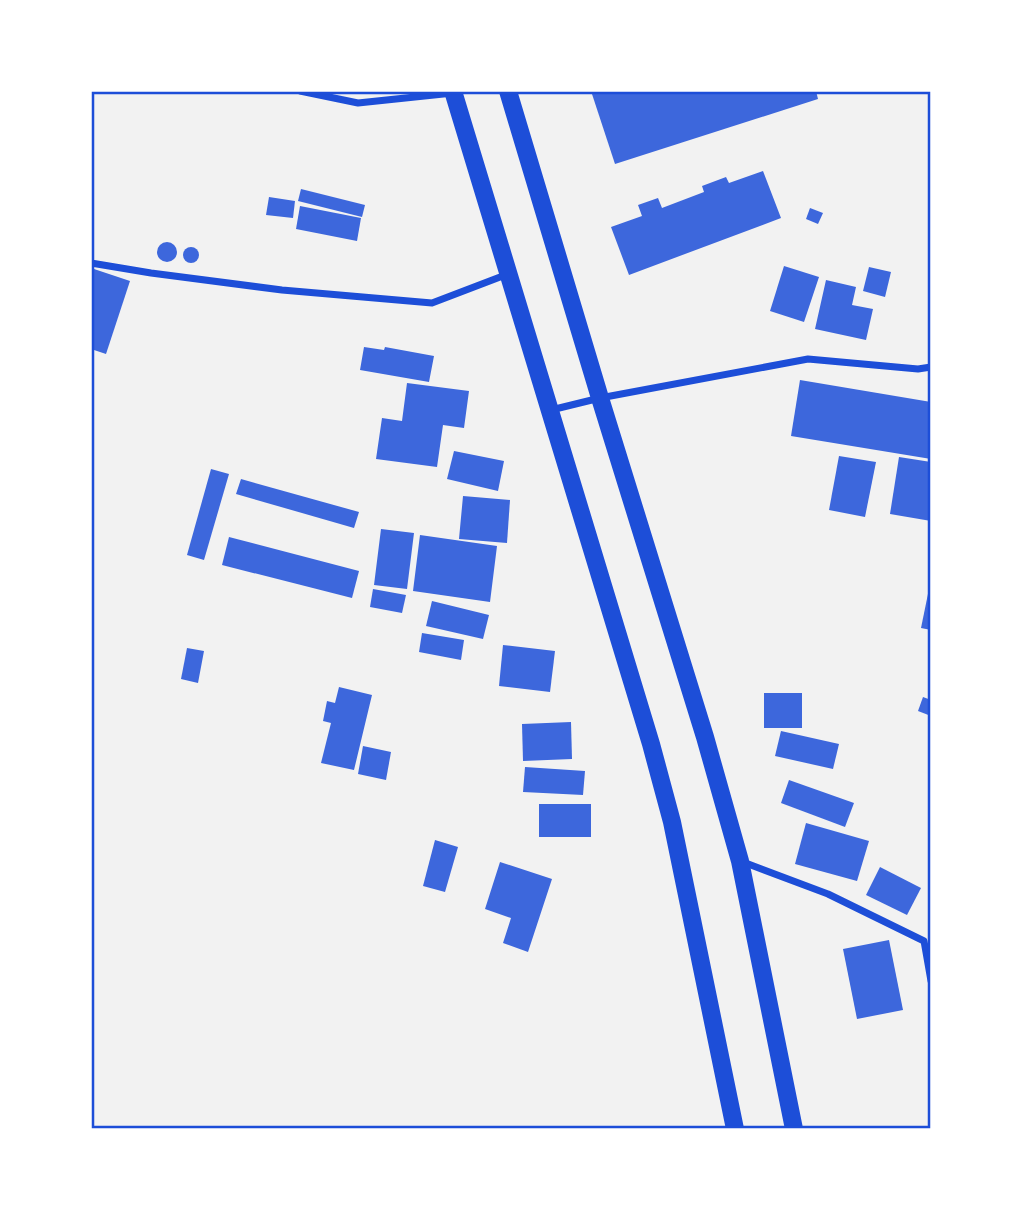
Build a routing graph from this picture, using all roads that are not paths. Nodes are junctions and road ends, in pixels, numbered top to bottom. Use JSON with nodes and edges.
{"nodes":[{"id":1,"x":300,"y":91,"type":"edge"},
{"id":2,"x":508,"y":91,"type":"edge"},
{"id":3,"x":453,"y":92,"type":"edge"},
{"id":4,"x":91,"y":263,"type":"edge"},
{"id":5,"x":509,"y":273,"type":"junction"},
{"id":6,"x":931,"y":367,"type":"edge"},
{"id":7,"x":600,"y":398,"type":"junction"},
{"id":8,"x":551,"y":410,"type":"junction"},
{"id":9,"x":740,"y":861,"type":"junction"},
{"id":10,"x":931,"y":981,"type":"edge"},
{"id":11,"x":735,"y":1129,"type":"edge"},
{"id":12,"x":794,"y":1129,"type":"edge"}],
"edges":[{"from":1,"to":3,"type":"street"},
{"from":2,"to":7,"type":"highway"},
{"from":3,"to":5,"type":"highway"},
{"from":4,"to":5,"type":"street"},
{"from":5,"to":8,"type":"highway"},
{"from":6,"to":7,"type":"street"},
{"from":7,"to":8,"type":"street"},
{"from":7,"to":9,"type":"highway"},
{"from":8,"to":11,"type":"highway"},
{"from":9,"to":10,"type":"street"},
{"from":9,"to":12,"type":"highway"}]}
